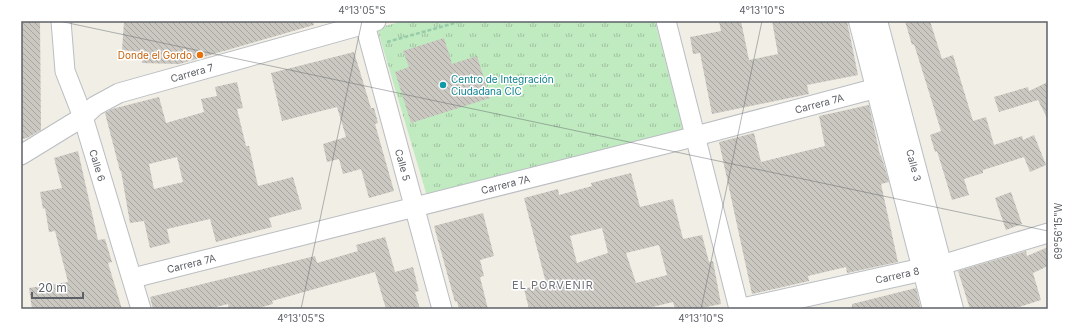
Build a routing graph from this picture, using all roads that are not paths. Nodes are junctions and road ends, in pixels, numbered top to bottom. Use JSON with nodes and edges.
{"nodes":[{"id":1,"x":62,"y":21,"type":"edge"},
{"id":2,"x":666,"y":21,"type":"edge"},
{"id":3,"x":860,"y":21,"type":"edge"},
{"id":4,"x":876,"y":21,"type":"edge"},
{"id":5,"x":369,"y":22,"type":"edge"},
{"id":6,"x":877,"y":88,"type":"junction"},
{"id":7,"x":83,"y":117,"type":"junction"},
{"id":8,"x":695,"y":136,"type":"junction"},
{"id":9,"x":21,"y":155,"type":"edge"},
{"id":10,"x":416,"y":208,"type":"junction"},
{"id":11,"x":1048,"y":233,"type":"edge"},
{"id":12,"x":932,"y":267,"type":"junction"},
{"id":13,"x":133,"y":278,"type":"junction"},
{"id":14,"x":141,"y":309,"type":"edge"},
{"id":15,"x":442,"y":309,"type":"edge"},
{"id":16,"x":739,"y":309,"type":"edge"},
{"id":17,"x":745,"y":309,"type":"edge"},
{"id":18,"x":934,"y":309,"type":"edge"},
{"id":19,"x":952,"y":309,"type":"edge"}],
"edges":[{"from":1,"to":7,"type":"street","name":"Calle 6"},
{"from":2,"to":8,"type":"street"},
{"from":3,"to":6,"type":"street","name":"Calle 3"},
{"from":4,"to":12,"type":"street","name":"Calle 3"},
{"from":5,"to":7,"type":"street","name":"Carrera 7"},
{"from":5,"to":10,"type":"street","name":"Calle 5"},
{"from":6,"to":8,"type":"street","name":"Carrera 7A"},
{"from":6,"to":12,"type":"street","name":"Calle 3"},
{"from":7,"to":9,"type":"street","name":"Carrera 7"},
{"from":7,"to":13,"type":"street","name":"Calle 6"},
{"from":8,"to":10,"type":"street","name":"Carrera 7A"},
{"from":8,"to":16,"type":"street"},
{"from":10,"to":13,"type":"street","name":"Carrera 7A"},
{"from":10,"to":15,"type":"street","name":"Calle 5"},
{"from":11,"to":12,"type":"street","name":"Carrera 8"},
{"from":12,"to":17,"type":"street","name":"Carrera 8"},
{"from":12,"to":18,"type":"street","name":"Calle 3"},
{"from":12,"to":19,"type":"street","name":"Calle 3"},
{"from":13,"to":14,"type":"street","name":"Calle 6"}]}
